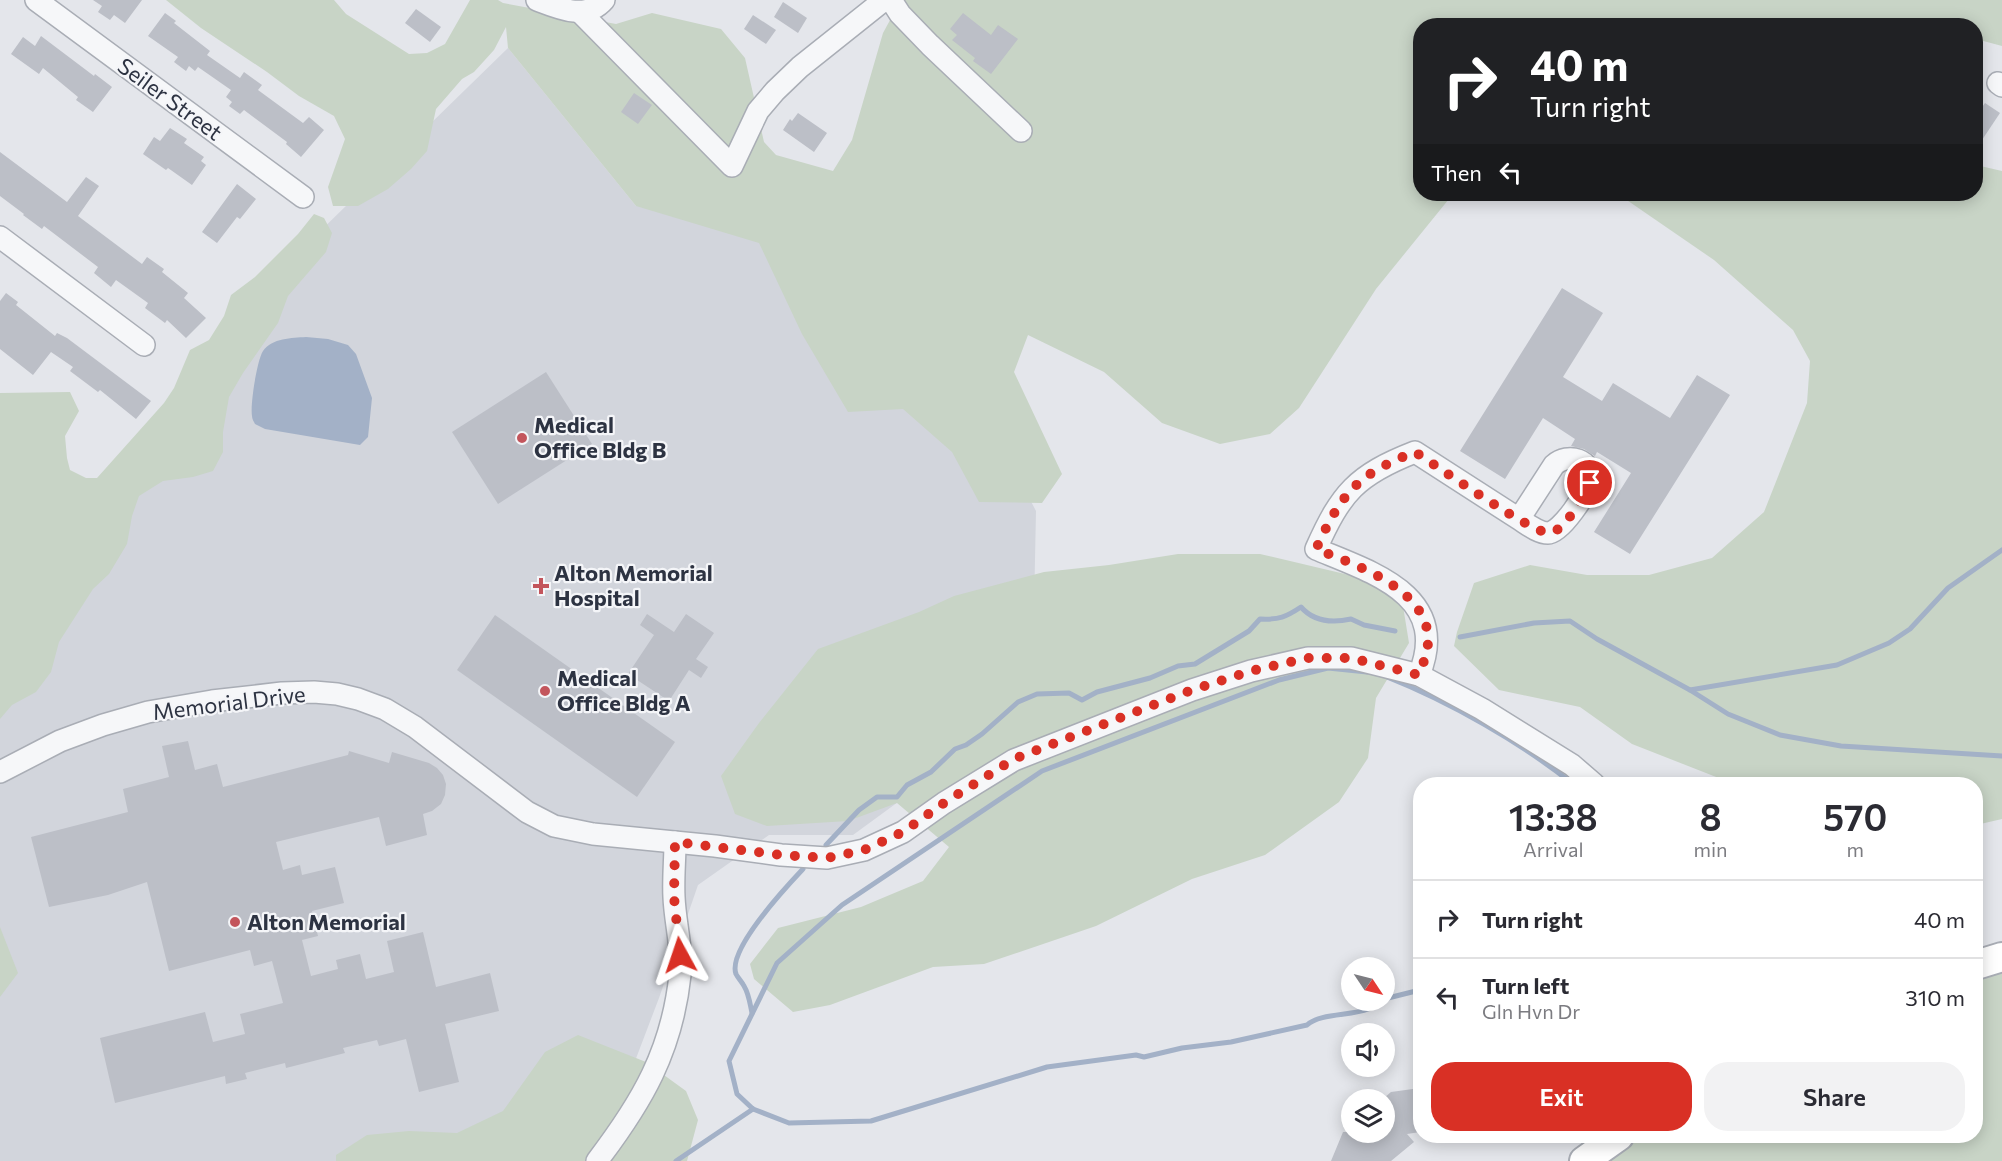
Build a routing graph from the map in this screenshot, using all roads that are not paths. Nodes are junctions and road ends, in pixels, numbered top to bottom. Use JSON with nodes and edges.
{"nodes":[{"id":1,"x":36,"y":0,"type":"edge"},
{"id":2,"x":537,"y":0,"type":"edge"},
{"id":3,"x":604,"y":0,"type":"edge"},
{"id":4,"x":884,"y":0,"type":"edge"},
{"id":5,"x":891,"y":0,"type":"edge"},
{"id":6,"x":580,"y":12,"type":"junction"},
{"id":7,"x":1021,"y":131,"type":"dead end"},
{"id":8,"x":303,"y":197,"type":"dead end"},
{"id":9,"x":0,"y":237,"type":"edge"},
{"id":10,"x":144,"y":345,"type":"dead end"},
{"id":11,"x":1519,"y":519,"type":"dead end"},
{"id":12,"x":1419,"y":675,"type":"junction"},
{"id":13,"x":0,"y":772,"type":"edge"},
{"id":14,"x":1586,"y":777,"type":"edge"},
{"id":15,"x":675,"y":842,"type":"junction"},
{"id":16,"x":2002,"y":957,"type":"edge"},
{"id":17,"x":1983,"y":963,"type":"edge"},
{"id":18,"x":1608,"y":1143,"type":"edge"},
{"id":19,"x":597,"y":1161,"type":"edge"},
{"id":20,"x":1584,"y":1161,"type":"edge"}],
"edges":[{"from":1,"to":8,"type":"street","name":"Seiler Street"},
{"from":2,"to":6,"type":"street"},
{"from":3,"to":6,"type":"street"},
{"from":4,"to":6,"type":"street"},
{"from":5,"to":7,"type":"street"},
{"from":9,"to":10,"type":"street"},
{"from":11,"to":12,"type":"street"},
{"from":12,"to":14,"type":"street","name":"Memorial Drive"},
{"from":12,"to":15,"type":"street","name":"Memorial Drive"},
{"from":13,"to":15,"type":"street","name":"Memorial Drive"},
{"from":15,"to":19,"type":"street"},
{"from":16,"to":17,"type":"main road"},
{"from":18,"to":20,"type":"main road"}]}
